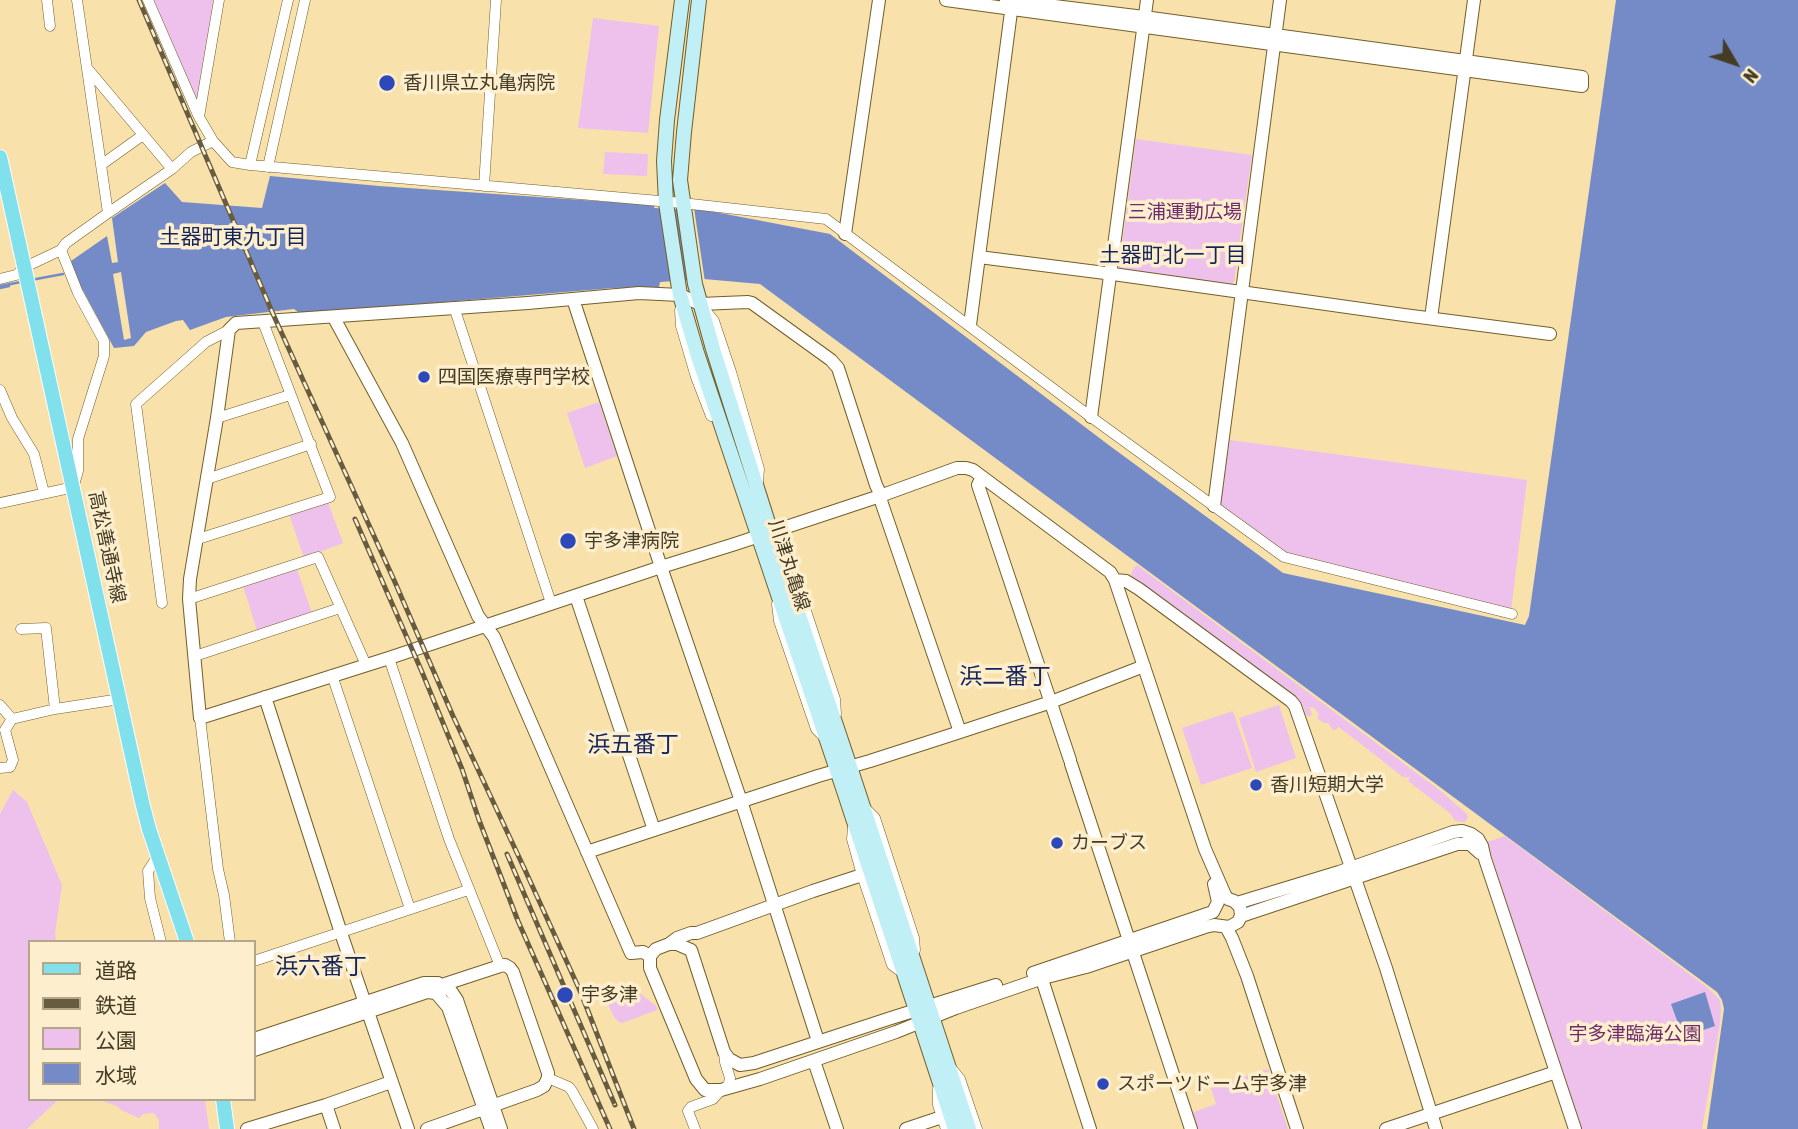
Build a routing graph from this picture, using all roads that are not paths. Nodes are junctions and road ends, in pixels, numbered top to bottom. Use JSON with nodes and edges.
{"nodes":[{"id":1,"x":47,"y":0,"type":"edge"},
{"id":2,"x":78,"y":0,"type":"edge"},
{"id":3,"x":148,"y":0,"type":"edge"},
{"id":4,"x":219,"y":0,"type":"edge"},
{"id":5,"x":288,"y":0,"type":"edge"},
{"id":6,"x":305,"y":0,"type":"edge"},
{"id":7,"x":496,"y":0,"type":"edge"},
{"id":8,"x":682,"y":0,"type":"edge"},
{"id":9,"x":699,"y":0,"type":"edge"},
{"id":10,"x":879,"y":0,"type":"edge"},
{"id":11,"x":946,"y":0,"type":"edge"},
{"id":12,"x":1147,"y":0,"type":"edge"},
{"id":13,"x":1280,"y":0,"type":"edge"},
{"id":14,"x":1474,"y":0,"type":"edge"},
{"id":15,"x":1010,"y":3,"type":"edge"},
{"id":16,"x":1144,"y":22,"type":"junction"},
{"id":17,"x":50,"y":26,"type":"dead end"},
{"id":18,"x":1275,"y":40,"type":"junction"},
{"id":19,"x":274,"y":63,"type":"junction"},
{"id":20,"x":290,"y":66,"type":"junction"},
{"id":21,"x":1465,"y":66,"type":"junction"},
{"id":22,"x":87,"y":68,"type":"junction"},
{"id":23,"x":199,"y":117,"type":"junction"},
{"id":24,"x":143,"y":135,"type":"junction"},
{"id":25,"x":213,"y":141,"type":"junction"},
{"id":26,"x":0,"y":157,"type":"edge"},
{"id":27,"x":101,"y":164,"type":"junction"},
{"id":28,"x":250,"y":165,"type":"junction"},
{"id":29,"x":268,"y":167,"type":"junction"},
{"id":30,"x":172,"y":169,"type":"junction"},
{"id":31,"x":484,"y":186,"type":"junction"},
{"id":32,"x":667,"y":204,"type":"junction"},
{"id":33,"x":683,"y":205,"type":"junction"},
{"id":34,"x":108,"y":213,"type":"junction"},
{"id":35,"x":845,"y":234,"type":"junction"},
{"id":36,"x":61,"y":250,"type":"junction"},
{"id":37,"x":979,"y":257,"type":"junction"},
{"id":38,"x":25,"y":269,"type":"junction"},
{"id":39,"x":1109,"y":274,"type":"junction"},
{"id":40,"x":0,"y":279,"type":"edge"},
{"id":41,"x":679,"y":291,"type":"junction"},
{"id":42,"x":1241,"y":292,"type":"junction"},
{"id":43,"x":573,"y":299,"type":"junction"},
{"id":44,"x":700,"y":304,"type":"junction"},
{"id":45,"x":454,"y":307,"type":"junction"},
{"id":46,"x":334,"y":317,"type":"junction"},
{"id":47,"x":1431,"y":318,"type":"junction"},
{"id":48,"x":263,"y":322,"type":"junction"},
{"id":49,"x":970,"y":325,"type":"junction"},
{"id":50,"x":229,"y":330,"type":"junction"},
{"id":51,"x":1550,"y":334,"type":"dead end"},
{"id":52,"x":0,"y":390,"type":"edge"},
{"id":53,"x":290,"y":395,"type":"junction"},
{"id":54,"x":1091,"y":417,"type":"junction"},
{"id":55,"x":217,"y":418,"type":"junction"},
{"id":56,"x":311,"y":444,"type":"junction"},
{"id":57,"x":982,"y":477,"type":"junction"},
{"id":58,"x":207,"y":479,"type":"junction"},
{"id":59,"x":74,"y":485,"type":"junction"},
{"id":60,"x":44,"y":493,"type":"junction"},
{"id":61,"x":751,"y":493,"type":"junction"},
{"id":62,"x":880,"y":496,"type":"junction"},
{"id":63,"x":0,"y":503,"type":"edge"},
{"id":64,"x":1214,"y":506,"type":"junction"},
{"id":65,"x":765,"y":534,"type":"junction"},
{"id":66,"x":198,"y":539,"type":"junction"},
{"id":67,"x":661,"y":567,"type":"junction"},
{"id":68,"x":1115,"y":579,"type":"junction"},
{"id":69,"x":780,"y":581,"type":"junction"},
{"id":70,"x":576,"y":596,"type":"junction"},
{"id":71,"x":189,"y":599,"type":"junction"},
{"id":72,"x":162,"y":603,"type":"dead end"},
{"id":73,"x":551,"y":603,"type":"junction"},
{"id":74,"x":340,"y":608,"type":"junction"},
{"id":75,"x":1512,"y":614,"type":"dead end"},
{"id":76,"x":484,"y":625,"type":"junction"},
{"id":77,"x":21,"y":629,"type":"dead end"},
{"id":78,"x":195,"y":656,"type":"junction"},
{"id":79,"x":389,"y":658,"type":"junction"},
{"id":80,"x":366,"y":665,"type":"junction"},
{"id":81,"x":1143,"y":666,"type":"junction"},
{"id":82,"x":332,"y":675,"type":"junction"},
{"id":83,"x":265,"y":697,"type":"junction"},
{"id":84,"x":120,"y":699,"type":"junction"},
{"id":85,"x":1051,"y":702,"type":"junction"},
{"id":86,"x":0,"y":705,"type":"edge"},
{"id":87,"x":55,"y":709,"type":"junction"},
{"id":88,"x":200,"y":718,"type":"junction"},
{"id":89,"x":12,"y":719,"type":"junction"},
{"id":90,"x":960,"y":732,"type":"junction"},
{"id":91,"x":0,"y":768,"type":"edge"},
{"id":92,"x":844,"y":769,"type":"junction"},
{"id":93,"x":741,"y":801,"type":"junction"},
{"id":94,"x":853,"y":817,"type":"junction"},
{"id":95,"x":654,"y":830,"type":"junction"},
{"id":96,"x":587,"y":852,"type":"junction"},
{"id":97,"x":158,"y":856,"type":"junction"},
{"id":98,"x":1353,"y":873,"type":"junction"},
{"id":99,"x":862,"y":875,"type":"junction"},
{"id":100,"x":468,"y":890,"type":"junction"},
{"id":101,"x":774,"y":905,"type":"junction"},
{"id":102,"x":410,"y":909,"type":"junction"},
{"id":103,"x":1227,"y":914,"type":"junction"},
{"id":104,"x":341,"y":933,"type":"junction"},
{"id":105,"x":697,"y":933,"type":"junction"},
{"id":106,"x":160,"y":940,"type":"edge"},
{"id":107,"x":186,"y":940,"type":"edge"},
{"id":108,"x":230,"y":940,"type":"edge"},
{"id":109,"x":669,"y":944,"type":"junction"},
{"id":110,"x":1131,"y":946,"type":"junction"},
{"id":111,"x":691,"y":950,"type":"junction"},
{"id":112,"x":650,"y":956,"type":"junction"},
{"id":113,"x":256,"y":960,"type":"edge"},
{"id":114,"x":500,"y":966,"type":"junction"},
{"id":115,"x":909,"y":968,"type":"junction"},
{"id":116,"x":1041,"y":974,"type":"junction"},
{"id":117,"x":439,"y":989,"type":"junction"},
{"id":118,"x":367,"y":1007,"type":"junction"},
{"id":119,"x":924,"y":1014,"type":"junction"},
{"id":120,"x":256,"y":1038,"type":"edge"},
{"id":121,"x":818,"y":1041,"type":"junction"},
{"id":122,"x":256,"y":1049,"type":"edge"},
{"id":123,"x":724,"y":1052,"type":"junction"},
{"id":124,"x":814,"y":1061,"type":"junction"},
{"id":125,"x":947,"y":1062,"type":"junction"},
{"id":126,"x":1556,"y":1072,"type":"junction"},
{"id":127,"x":937,"y":1075,"type":"junction"},
{"id":128,"x":548,"y":1078,"type":"junction"},
{"id":129,"x":391,"y":1082,"type":"junction"},
{"id":130,"x":724,"y":1089,"type":"junction"},
{"id":131,"x":223,"y":1101,"type":"edge"},
{"id":132,"x":326,"y":1105,"type":"junction"},
{"id":133,"x":489,"y":1107,"type":"junction"},
{"id":134,"x":1432,"y":1115,"type":"junction"},
{"id":135,"x":944,"y":1123,"type":"edge"},
{"id":136,"x":227,"y":1129,"type":"edge"},
{"id":137,"x":247,"y":1129,"type":"edge"},
{"id":138,"x":334,"y":1129,"type":"edge"},
{"id":139,"x":408,"y":1129,"type":"edge"},
{"id":140,"x":427,"y":1129,"type":"edge"},
{"id":141,"x":491,"y":1129,"type":"edge"},
{"id":142,"x":500,"y":1129,"type":"edge"},
{"id":143,"x":593,"y":1129,"type":"edge"},
{"id":144,"x":695,"y":1129,"type":"edge"},
{"id":145,"x":837,"y":1129,"type":"edge"},
{"id":146,"x":906,"y":1129,"type":"edge"},
{"id":147,"x":955,"y":1129,"type":"edge"},
{"id":148,"x":969,"y":1129,"type":"edge"},
{"id":149,"x":977,"y":1129,"type":"edge"},
{"id":150,"x":1090,"y":1129,"type":"edge"},
{"id":151,"x":1191,"y":1129,"type":"edge"},
{"id":152,"x":1297,"y":1129,"type":"edge"},
{"id":153,"x":1386,"y":1129,"type":"edge"},
{"id":154,"x":1436,"y":1129,"type":"edge"},
{"id":155,"x":1574,"y":1129,"type":"edge"}],
"edges":[{"from":1,"to":17,"type":"street"},
{"from":2,"to":22,"type":"street"},
{"from":3,"to":23,"type":"street"},
{"from":4,"to":23,"type":"street"},
{"from":5,"to":19,"type":"street"},
{"from":6,"to":20,"type":"street"},
{"from":7,"to":31,"type":"street"},
{"from":8,"to":32,"type":"main road","name":"川津丸亀線"},
{"from":9,"to":33,"type":"main road","name":"川津丸亀線"},
{"from":10,"to":35,"type":"street"},
{"from":11,"to":15,"type":"street"},
{"from":12,"to":16,"type":"street"},
{"from":13,"to":18,"type":"street"},
{"from":14,"to":21,"type":"street"},
{"from":15,"to":16,"type":"street"},
{"from":15,"to":37,"type":"street"},
{"from":16,"to":18,"type":"street"},
{"from":16,"to":39,"type":"street"},
{"from":18,"to":21,"type":"street"},
{"from":18,"to":42,"type":"street"},
{"from":19,"to":20,"type":"street"},
{"from":19,"to":28,"type":"street"},
{"from":20,"to":29,"type":"street"},
{"from":21,"to":21,"type":"street"},
{"from":21,"to":47,"type":"street"},
{"from":22,"to":24,"type":"street"},
{"from":22,"to":27,"type":"street"},
{"from":23,"to":25,"type":"street"},
{"from":24,"to":27,"type":"street"},
{"from":24,"to":30,"type":"street"},
{"from":25,"to":28,"type":"street"},
{"from":25,"to":30,"type":"street"},
{"from":26,"to":38,"type":"main road","name":"高松善通寺線"},
{"from":27,"to":34,"type":"street"},
{"from":28,"to":29,"type":"street"},
{"from":29,"to":31,"type":"street"},
{"from":30,"to":34,"type":"street"},
{"from":31,"to":32,"type":"street"},
{"from":32,"to":33,"type":"street"},
{"from":32,"to":41,"type":"main road","name":"川津丸亀線"},
{"from":33,"to":35,"type":"street"},
{"from":33,"to":44,"type":"main road","name":"川津丸亀線"},
{"from":34,"to":36,"type":"street"},
{"from":35,"to":49,"type":"street"},
{"from":36,"to":38,"type":"street"},
{"from":36,"to":59,"type":"street"},
{"from":37,"to":39,"type":"street"},
{"from":37,"to":49,"type":"street"},
{"from":38,"to":40,"type":"street"},
{"from":38,"to":59,"type":"main road","name":"高松善通寺線"},
{"from":39,"to":42,"type":"street"},
{"from":39,"to":54,"type":"street"},
{"from":41,"to":43,"type":"street"},
{"from":41,"to":44,"type":"street"},
{"from":41,"to":61,"type":"main road","name":"川津丸亀線"},
{"from":42,"to":47,"type":"street"},
{"from":42,"to":64,"type":"street"},
{"from":43,"to":45,"type":"street"},
{"from":43,"to":67,"type":"street"},
{"from":44,"to":61,"type":"main road","name":"川津丸亀線"},
{"from":44,"to":62,"type":"street"},
{"from":45,"to":46,"type":"street"},
{"from":45,"to":73,"type":"street"},
{"from":46,"to":48,"type":"street"},
{"from":46,"to":76,"type":"street"},
{"from":47,"to":51,"type":"street"},
{"from":48,"to":50,"type":"street"},
{"from":48,"to":53,"type":"street"},
{"from":49,"to":54,"type":"street"},
{"from":50,"to":55,"type":"street"},
{"from":50,"to":72,"type":"street"},
{"from":52,"to":60,"type":"street"},
{"from":53,"to":55,"type":"street"},
{"from":53,"to":56,"type":"street"},
{"from":54,"to":64,"type":"street"},
{"from":55,"to":58,"type":"street"},
{"from":56,"to":58,"type":"street"},
{"from":56,"to":66,"type":"street"},
{"from":57,"to":62,"type":"street"},
{"from":57,"to":68,"type":"street"},
{"from":57,"to":85,"type":"street"},
{"from":58,"to":66,"type":"street"},
{"from":59,"to":60,"type":"street"},
{"from":59,"to":84,"type":"main road","name":"高松善通寺線"},
{"from":60,"to":63,"type":"street"},
{"from":61,"to":65,"type":"main road","name":"川津丸亀線"},
{"from":62,"to":65,"type":"street"},
{"from":62,"to":90,"type":"street"},
{"from":64,"to":75,"type":"street"},
{"from":65,"to":67,"type":"street"},
{"from":65,"to":69,"type":"main road","name":"川津丸亀線"},
{"from":66,"to":71,"type":"street"},
{"from":67,"to":70,"type":"street"},
{"from":67,"to":93,"type":"street"},
{"from":68,"to":81,"type":"street"},
{"from":68,"to":98,"type":"street"},
{"from":69,"to":92,"type":"main road","name":"川津丸亀線"},
{"from":69,"to":92,"type":"main road","name":"川津丸亀線"},
{"from":70,"to":73,"type":"street"},
{"from":70,"to":95,"type":"street"},
{"from":71,"to":74,"type":"street"},
{"from":71,"to":78,"type":"street"},
{"from":73,"to":76,"type":"street"},
{"from":74,"to":78,"type":"street"},
{"from":74,"to":80,"type":"street"},
{"from":76,"to":79,"type":"street"},
{"from":76,"to":96,"type":"street"},
{"from":77,"to":87,"type":"street"},
{"from":78,"to":88,"type":"street"},
{"from":79,"to":80,"type":"street"},
{"from":79,"to":100,"type":"street"},
{"from":80,"to":82,"type":"street"},
{"from":81,"to":85,"type":"street"},
{"from":81,"to":103,"type":"street"},
{"from":82,"to":83,"type":"street"},
{"from":82,"to":102,"type":"street"},
{"from":83,"to":88,"type":"street"},
{"from":83,"to":104,"type":"street"},
{"from":84,"to":87,"type":"street"},
{"from":84,"to":97,"type":"main road","name":"高松善通寺線"},
{"from":85,"to":90,"type":"street"},
{"from":85,"to":110,"type":"street"},
{"from":86,"to":89,"type":"street"},
{"from":87,"to":89,"type":"street"},
{"from":88,"to":108,"type":"street"},
{"from":89,"to":91,"type":"street"},
{"from":90,"to":92,"type":"street"},
{"from":92,"to":93,"type":"street"},
{"from":92,"to":94,"type":"main road","name":"川津丸亀線"},
{"from":92,"to":115,"type":"main road","name":"川津丸亀線"},
{"from":93,"to":95,"type":"street"},
{"from":93,"to":101,"type":"street"},
{"from":94,"to":99,"type":"street"},
{"from":94,"to":115,"type":"main road","name":"川津丸亀線"},
{"from":95,"to":96,"type":"street"},
{"from":96,"to":112,"type":"street"},
{"from":97,"to":106,"type":"street"},
{"from":97,"to":107,"type":"main road","name":"高松善通寺線"},
{"from":98,"to":103,"type":"street"},
{"from":98,"to":126,"type":"street"},
{"from":98,"to":134,"type":"street"},
{"from":99,"to":101,"type":"street"},
{"from":99,"to":115,"type":"street"},
{"from":100,"to":102,"type":"street"},
{"from":100,"to":114,"type":"street"},
{"from":101,"to":105,"type":"street"},
{"from":101,"to":121,"type":"street"},
{"from":102,"to":104,"type":"street"},
{"from":103,"to":110,"type":"street"},
{"from":103,"to":152,"type":"street"},
{"from":104,"to":113,"type":"street"},
{"from":104,"to":118,"type":"street"},
{"from":105,"to":109,"type":"street"},
{"from":105,"to":111,"type":"street"},
{"from":109,"to":111,"type":"street"},
{"from":109,"to":112,"type":"street"},
{"from":110,"to":116,"type":"street"},
{"from":110,"to":151,"type":"street"},
{"from":111,"to":123,"type":"street"},
{"from":112,"to":130,"type":"street"},
{"from":114,"to":117,"type":"street"},
{"from":114,"to":128,"type":"street"},
{"from":115,"to":119,"type":"main road","name":"川津丸亀線"},
{"from":116,"to":119,"type":"street"},
{"from":116,"to":150,"type":"street"},
{"from":117,"to":118,"type":"street"},
{"from":117,"to":133,"type":"street"},
{"from":118,"to":120,"type":"street"},
{"from":118,"to":122,"type":"street"},
{"from":118,"to":129,"type":"street"},
{"from":119,"to":121,"type":"street"},
{"from":119,"to":124,"type":"street"},
{"from":119,"to":125,"type":"main road","name":"川津丸亀線"},
{"from":119,"to":127,"type":"main road","name":"川津丸亀線"},
{"from":121,"to":123,"type":"street"},
{"from":123,"to":130,"type":"street"},
{"from":124,"to":130,"type":"street"},
{"from":124,"to":145,"type":"street"},
{"from":125,"to":148,"type":"main road","name":"川津丸亀線"},
{"from":125,"to":149,"type":"street"},
{"from":126,"to":134,"type":"street"},
{"from":126,"to":155,"type":"street"},
{"from":127,"to":135,"type":"street"},
{"from":127,"to":147,"type":"main road","name":"川津丸亀線"},
{"from":128,"to":133,"type":"street"},
{"from":128,"to":143,"type":"street"},
{"from":129,"to":132,"type":"street"},
{"from":129,"to":139,"type":"street"},
{"from":130,"to":144,"type":"street"},
{"from":131,"to":136,"type":"main road"},
{"from":132,"to":137,"type":"street"},
{"from":132,"to":138,"type":"street"},
{"from":133,"to":140,"type":"street"},
{"from":133,"to":141,"type":"street"},
{"from":133,"to":142,"type":"street"},
{"from":134,"to":153,"type":"street"},
{"from":134,"to":154,"type":"street"},
{"from":135,"to":146,"type":"street"}]}
